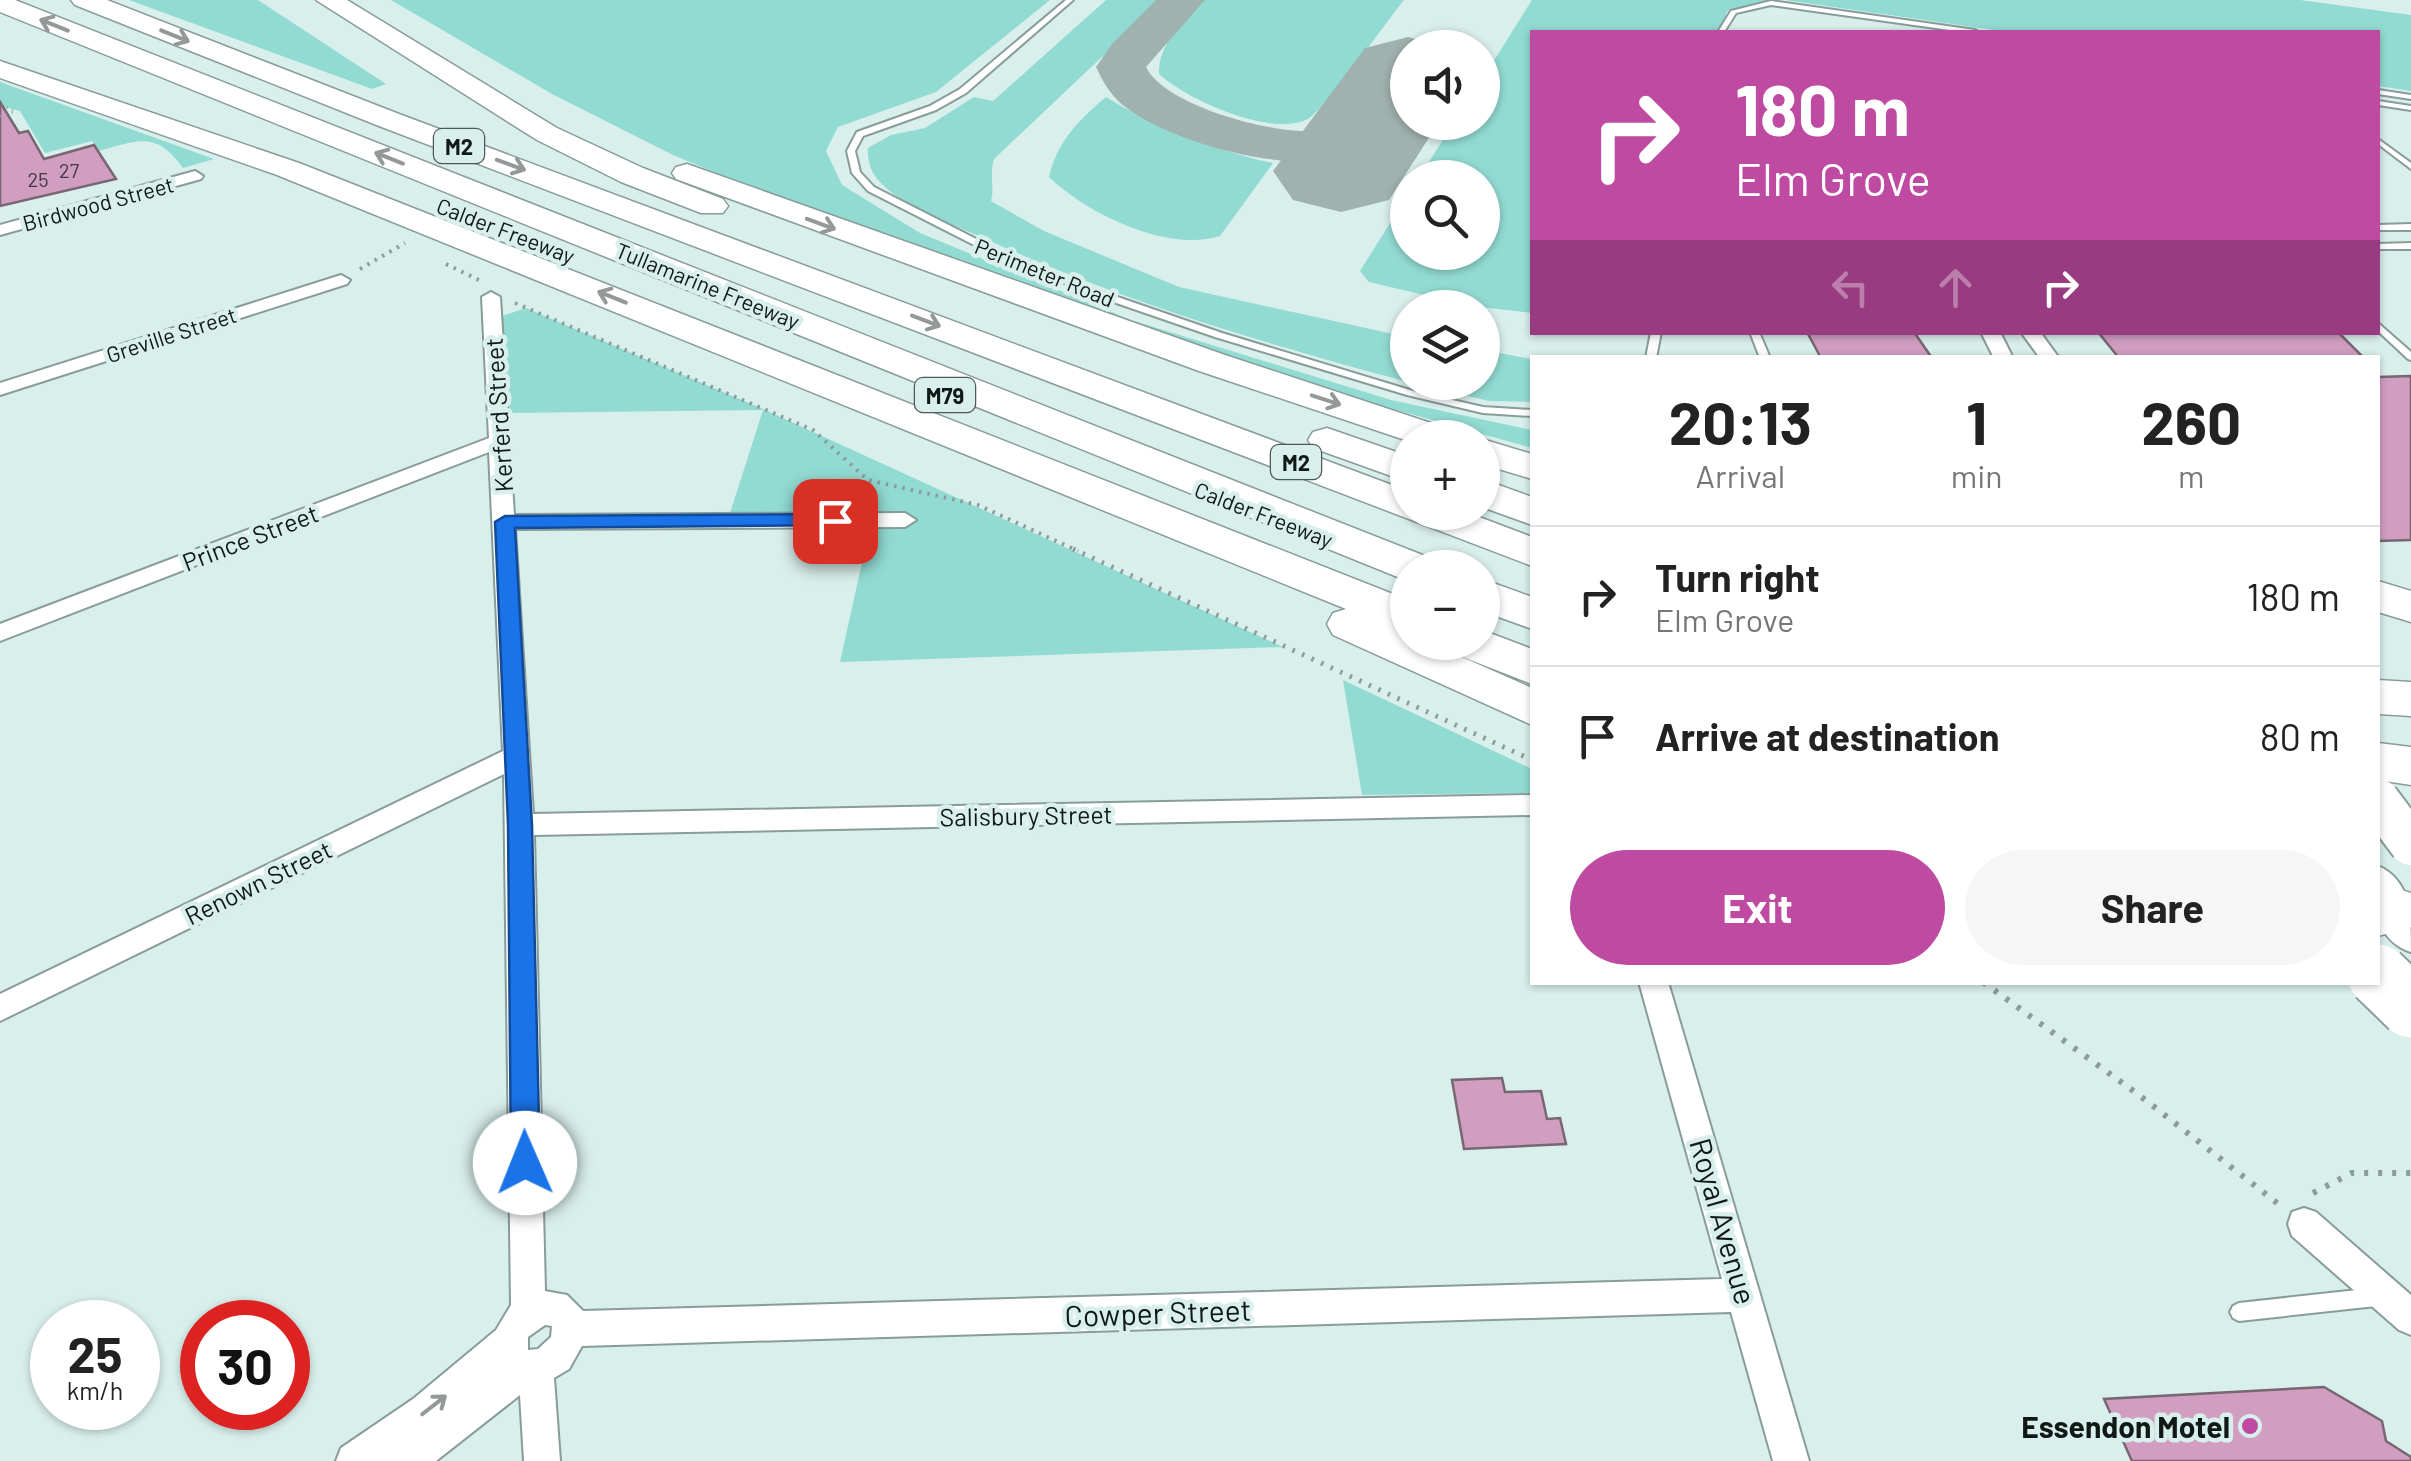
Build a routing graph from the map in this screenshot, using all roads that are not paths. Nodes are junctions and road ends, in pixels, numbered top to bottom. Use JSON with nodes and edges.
{"nodes":[{"id":1,"x":84,"y":0,"type":"edge"},
{"id":2,"x":298,"y":0,"type":"edge"},
{"id":3,"x":329,"y":0,"type":"edge"},
{"id":4,"x":357,"y":0,"type":"edge"},
{"id":5,"x":1070,"y":0,"type":"edge"},
{"id":6,"x":0,"y":3,"type":"edge"},
{"id":7,"x":1723,"y":30,"type":"edge"},
{"id":8,"x":1960,"y":30,"type":"edge"},
{"id":9,"x":0,"y":32,"type":"edge"},
{"id":10,"x":0,"y":56,"type":"edge"},
{"id":11,"x":0,"y":69,"type":"edge"},
{"id":12,"x":2380,"y":92,"type":"edge"},
{"id":13,"x":2411,"y":96,"type":"edge"},
{"id":14,"x":2380,"y":103,"type":"edge"},
{"id":15,"x":2411,"y":108,"type":"edge"},
{"id":16,"x":152,"y":119,"type":"junction"},
{"id":17,"x":2380,"y":142,"type":"edge"},
{"id":18,"x":2411,"y":166,"type":"edge"},
{"id":19,"x":196,"y":176,"type":"dead end"},
{"id":20,"x":2380,"y":228,"type":"edge"},
{"id":21,"x":2411,"y":228,"type":"edge"},
{"id":22,"x":0,"y":230,"type":"edge"},
{"id":23,"x":870,"y":242,"type":"junction"},
{"id":24,"x":2411,"y":246,"type":"edge"},
{"id":25,"x":2380,"y":247,"type":"edge"},
{"id":26,"x":341,"y":280,"type":"road end"},
{"id":27,"x":835,"y":286,"type":"junction"},
{"id":28,"x":491,"y":296,"type":"road end"},
{"id":29,"x":2380,"y":328,"type":"edge"},
{"id":30,"x":702,"y":334,"type":"junction"},
{"id":31,"x":2032,"y":335,"type":"edge"},
{"id":32,"x":2048,"y":355,"type":"edge"},
{"id":33,"x":2411,"y":357,"type":"edge"},
{"id":34,"x":0,"y":389,"type":"edge"},
{"id":35,"x":1197,"y":391,"type":"dead end"},
{"id":36,"x":1530,"y":413,"type":"edge"},
{"id":37,"x":1390,"y":421,"type":"edge"},
{"id":38,"x":1302,"y":430,"type":"dead end"},
{"id":39,"x":499,"y":440,"type":"junction"},
{"id":40,"x":1500,"y":457,"type":"edge"},
{"id":41,"x":1390,"y":459,"type":"edge"},
{"id":42,"x":1390,"y":460,"type":"edge"},
{"id":43,"x":1530,"y":466,"type":"edge"},
{"id":44,"x":1390,"y":499,"type":"edge"},
{"id":45,"x":1500,"y":501,"type":"edge"},
{"id":46,"x":1530,"y":512,"type":"edge"},
{"id":47,"x":906,"y":520,"type":"dead end"},
{"id":48,"x":505,"y":522,"type":"junction"},
{"id":49,"x":1474,"y":530,"type":"edge"},
{"id":50,"x":1530,"y":551,"type":"edge"},
{"id":51,"x":1390,"y":558,"type":"edge"},
{"id":52,"x":1390,"y":561,"type":"edge"},
{"id":53,"x":2380,"y":597,"type":"edge"},
{"id":54,"x":1500,"y":602,"type":"edge"},
{"id":55,"x":2411,"y":607,"type":"edge"},
{"id":56,"x":1390,"y":611,"type":"edge"},
{"id":57,"x":1530,"y":613,"type":"edge"},
{"id":58,"x":0,"y":633,"type":"edge"},
{"id":59,"x":1500,"y":654,"type":"edge"},
{"id":60,"x":1530,"y":666,"type":"edge"},
{"id":61,"x":2380,"y":696,"type":"edge"},
{"id":62,"x":2411,"y":699,"type":"edge"},
{"id":63,"x":1530,"y":707,"type":"edge"},
{"id":64,"x":515,"y":757,"type":"junction"},
{"id":65,"x":2386,"y":773,"type":"edge"},
{"id":66,"x":1530,"y":805,"type":"edge"},
{"id":67,"x":520,"y":825,"type":"junction"},
{"id":68,"x":2380,"y":836,"type":"edge"},
{"id":69,"x":2411,"y":842,"type":"edge"},
{"id":70,"x":2380,"y":976,"type":"edge"},
{"id":71,"x":2380,"y":978,"type":"edge"},
{"id":72,"x":2411,"y":980,"type":"edge"},
{"id":73,"x":1654,"y":985,"type":"edge"},
{"id":74,"x":2411,"y":1007,"type":"edge"},
{"id":75,"x":0,"y":1008,"type":"edge"},
{"id":76,"x":2302,"y":1212,"type":"road end"},
{"id":77,"x":1746,"y":1295,"type":"junction"},
{"id":78,"x":2398,"y":1307,"type":"edge"},
{"id":79,"x":2239,"y":1312,"type":"dead end"},
{"id":80,"x":571,"y":1329,"type":"junction"},
{"id":81,"x":524,"y":1348,"type":"junction"},
{"id":82,"x":354,"y":1461,"type":"edge"},
{"id":83,"x":406,"y":1461,"type":"edge"},
{"id":84,"x":542,"y":1461,"type":"edge"},
{"id":85,"x":1792,"y":1461,"type":"edge"}],
"edges":[{"from":1,"to":27,"type":"highway","name":"Tullamarine Freeway","number":"M2","one_way":true},
{"from":2,"to":27,"type":"highway"},
{"from":3,"to":35,"type":"highway"},
{"from":4,"to":23,"type":"highway","one_way":true},
{"from":5,"to":36,"type":"lane","name":"Perimeter Road"},
{"from":51,"to":6,"type":"highway","name":"Tullamarine Freeway","number":"M2","one_way":true},
{"from":7,"to":8,"type":"lane"},
{"from":9,"to":52,"type":"highway","name":"Calder Freeway","number":"M79"},
{"from":10,"to":16,"type":"highway"},
{"from":11,"to":16,"type":"highway"},
{"from":12,"to":13,"type":"lane"},
{"from":14,"to":15,"type":"lane"},
{"from":30,"to":16,"type":"highway","one_way":true},
{"from":17,"to":18,"type":"lane"},
{"from":19,"to":22,"type":"street","name":"Birdwood Street"},
{"from":20,"to":21,"type":"lane"},
{"from":23,"to":37,"type":"highway","one_way":true},
{"from":23,"to":41,"type":"highway"},
{"from":24,"to":25,"type":"lane"},
{"from":26,"to":34,"type":"street","name":"Greville Street"},
{"from":27,"to":44,"type":"highway","name":"Tullamarine Freeway","number":"M2","one_way":true},
{"from":28,"to":39,"type":"street","name":"Kerferd Street"},
{"from":29,"to":33,"type":"lane"},
{"from":30,"to":56,"type":"highway"},
{"from":30,"to":63,"type":"highway"},
{"from":31,"to":32,"type":"street"},
{"from":38,"to":42,"type":"highway"},
{"from":39,"to":48,"type":"street","name":"Kerferd Street"},
{"from":39,"to":58,"type":"street","name":"Prince Street"},
{"from":40,"to":43,"type":"highway"},
{"from":45,"to":46,"type":"highway"},
{"from":47,"to":48,"type":"street"},
{"from":48,"to":64,"type":"street","name":"Kerferd Street"},
{"from":49,"to":50,"type":"highway"},
{"from":53,"to":55,"type":"highway"},
{"from":54,"to":57,"type":"highway"},
{"from":59,"to":60,"type":"highway"},
{"from":61,"to":62,"type":"highway"},
{"from":64,"to":67,"type":"street","name":"Kerferd Street"},
{"from":64,"to":75,"type":"street","name":"Renown Street"},
{"from":65,"to":69,"type":"main road","bridge":true},
{"from":66,"to":67,"type":"street","name":"Salisbury Street"},
{"from":67,"to":81,"type":"street","name":"Kerferd Street"},
{"from":68,"to":69,"type":"highway"},
{"from":70,"to":72,"type":"highway"},
{"from":71,"to":74,"type":"highway","bridge":true},
{"from":73,"to":77,"type":"street","name":"Royal Avenue"},
{"from":76,"to":78,"type":"street"},
{"from":77,"to":80,"type":"street","name":"Cowper Street"},
{"from":77,"to":85,"type":"street","name":"Royal Avenue"},
{"from":78,"to":79,"type":"lane"},
{"from":80,"to":81,"type":"street"},
{"from":80,"to":81,"type":"street"},
{"from":82,"to":81,"type":"street","one_way":true},
{"from":81,"to":83,"type":"street"},
{"from":81,"to":84,"type":"street","name":"Kerferd Street"}]}
